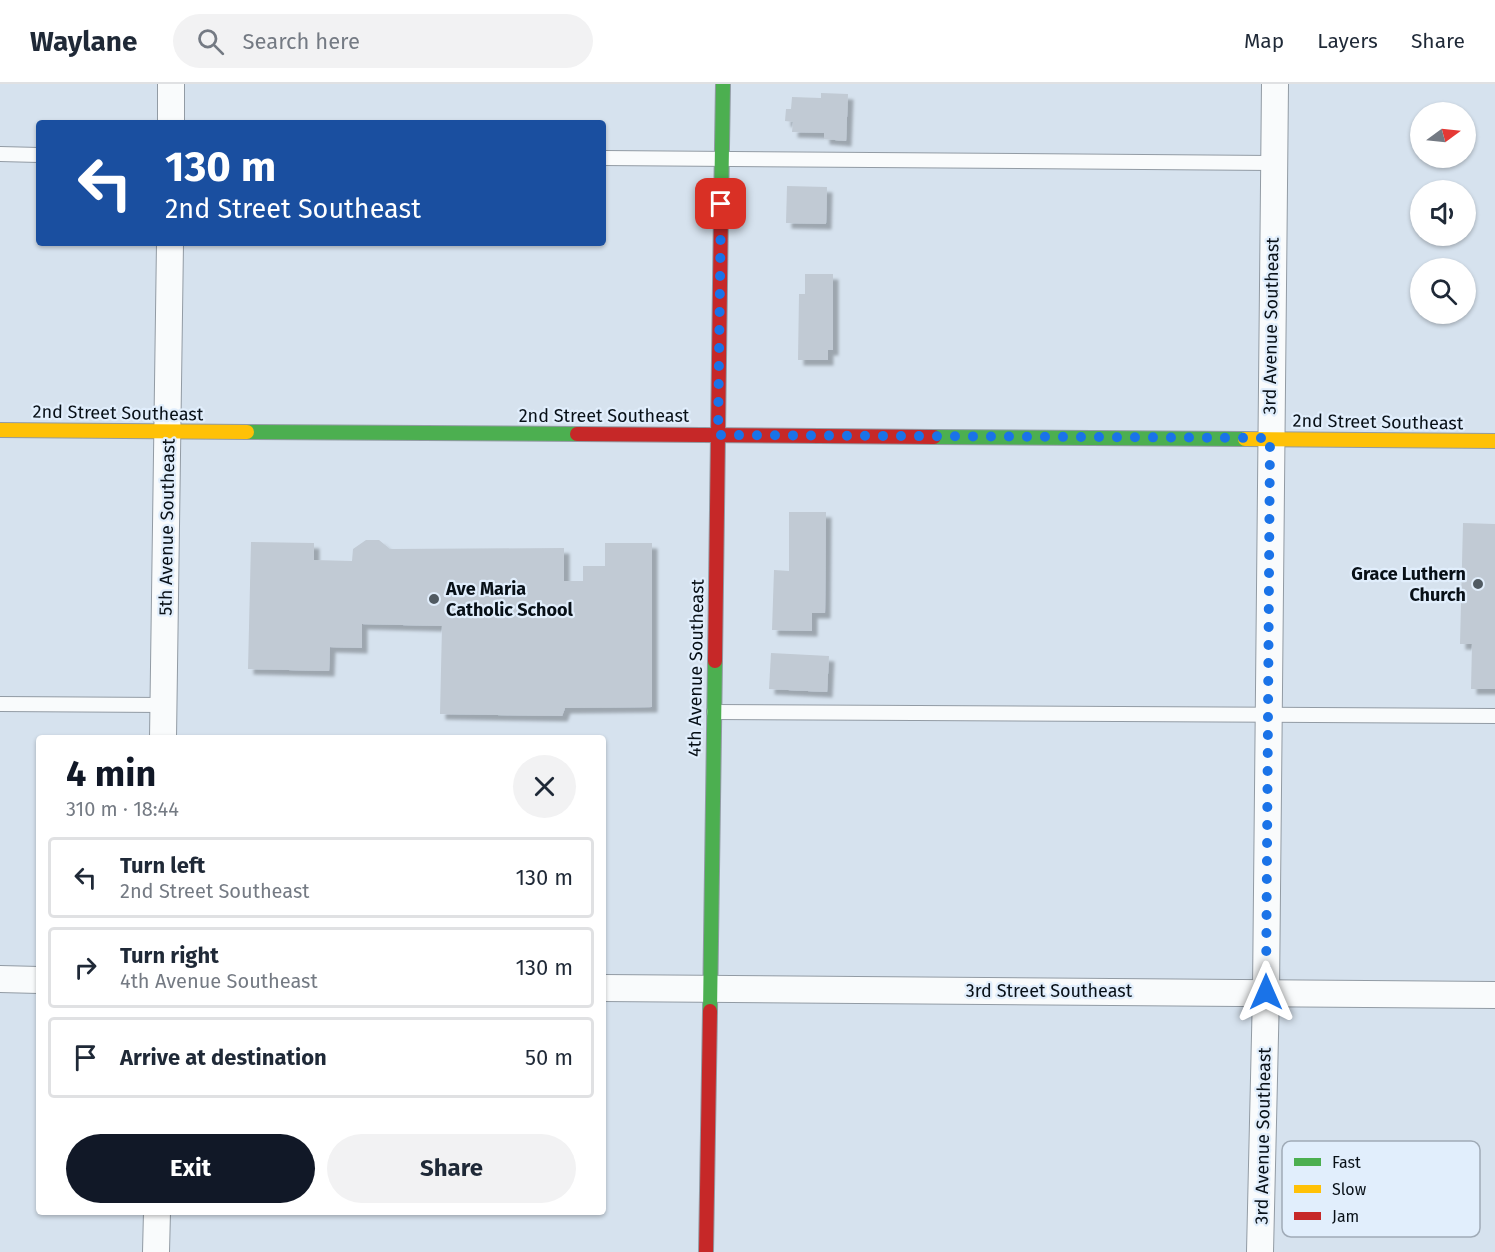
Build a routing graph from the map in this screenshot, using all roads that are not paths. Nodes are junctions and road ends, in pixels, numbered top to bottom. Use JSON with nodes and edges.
{"nodes":[{"id":1,"x":171,"y":84,"type":"edge"},
{"id":2,"x":723,"y":84,"type":"edge"},
{"id":3,"x":1275,"y":84,"type":"edge"},
{"id":4,"x":171,"y":120,"type":"edge"},
{"id":5,"x":0,"y":154,"type":"edge"},
{"id":6,"x":36,"y":155,"type":"edge"},
{"id":7,"x":606,"y":158,"type":"edge"},
{"id":8,"x":722,"y":158,"type":"junction"},
{"id":9,"x":1274,"y":163,"type":"junction"},
{"id":10,"x":170,"y":246,"type":"edge"},
{"id":11,"x":0,"y":430,"type":"edge"},
{"id":12,"x":168,"y":432,"type":"junction"},
{"id":13,"x":718,"y":435,"type":"junction"},
{"id":14,"x":1270,"y":438,"type":"junction"},
{"id":15,"x":1495,"y":441,"type":"edge"},
{"id":16,"x":0,"y":704,"type":"edge"},
{"id":17,"x":164,"y":705,"type":"junction"},
{"id":18,"x":714,"y":712,"type":"junction"},
{"id":19,"x":1267,"y":714,"type":"junction"},
{"id":20,"x":1495,"y":716,"type":"edge"},
{"id":21,"x":164,"y":735,"type":"edge"},
{"id":22,"x":0,"y":979,"type":"edge"},
{"id":23,"x":36,"y":980,"type":"edge"},
{"id":24,"x":606,"y":987,"type":"edge"},
{"id":25,"x":710,"y":989,"type":"junction"},
{"id":26,"x":1266,"y":992,"type":"junction"},
{"id":27,"x":1495,"y":995,"type":"edge"},
{"id":28,"x":157,"y":1215,"type":"edge"},
{"id":29,"x":156,"y":1252,"type":"edge"},
{"id":30,"x":706,"y":1252,"type":"edge"},
{"id":31,"x":1260,"y":1252,"type":"edge"}],
"edges":[{"from":1,"to":4,"type":"street"},
{"from":2,"to":8,"type":"street","name":"4th Avenue Southeast"},
{"from":3,"to":9,"type":"street","name":"3rd Avenue Southeast"},
{"from":5,"to":6,"type":"lane"},
{"from":7,"to":8,"type":"lane"},
{"from":8,"to":9,"type":"lane"},
{"from":8,"to":13,"type":"street","name":"4th Avenue Southeast"},
{"from":9,"to":14,"type":"street","name":"3rd Avenue Southeast"},
{"from":10,"to":12,"type":"street","name":"5th Avenue Southeast"},
{"from":11,"to":12,"type":"street","name":"2nd Street Southeast"},
{"from":12,"to":13,"type":"street","name":"2nd Street Southeast"},
{"from":12,"to":17,"type":"street","name":"5th Avenue Southeast"},
{"from":13,"to":14,"type":"street","name":"2nd Street Southeast"},
{"from":13,"to":18,"type":"street","name":"4th Avenue Southeast"},
{"from":14,"to":15,"type":"street","name":"2nd Street Southeast"},
{"from":14,"to":19,"type":"street","name":"3rd Avenue Southeast"},
{"from":16,"to":17,"type":"lane"},
{"from":17,"to":21,"type":"street","name":"5th Avenue Southeast"},
{"from":18,"to":19,"type":"lane"},
{"from":18,"to":25,"type":"street","name":"4th Avenue Southeast"},
{"from":19,"to":20,"type":"lane"},
{"from":19,"to":26,"type":"street","name":"3rd Avenue Southeast"},
{"from":22,"to":23,"type":"street"},
{"from":24,"to":25,"type":"street","name":"3rd Street Southeast"},
{"from":25,"to":26,"type":"street","name":"3rd Street Southeast"},
{"from":25,"to":30,"type":"street","name":"4th Avenue Southeast"},
{"from":26,"to":27,"type":"street","name":"3rd Street Southeast"},
{"from":26,"to":31,"type":"street","name":"3rd Avenue Southeast"},
{"from":28,"to":29,"type":"street"}]}
